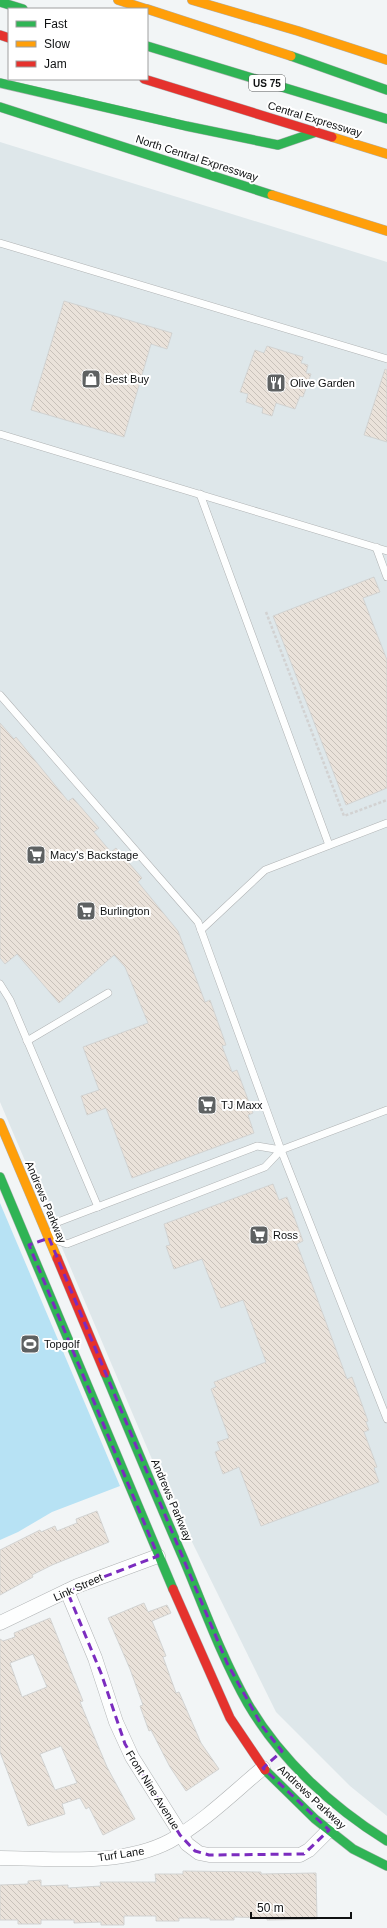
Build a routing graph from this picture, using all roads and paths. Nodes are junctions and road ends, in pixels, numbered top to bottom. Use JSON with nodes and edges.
{"nodes":[{"id":1,"x":118,"y":0,"type":"edge"},
{"id":2,"x":192,"y":0,"type":"edge"},
{"id":3,"x":0,"y":2,"type":"edge"},
{"id":4,"x":20,"y":8,"type":"edge"},
{"id":5,"x":143,"y":8,"type":"edge"},
{"id":6,"x":148,"y":10,"type":"edge"},
{"id":7,"x":148,"y":46,"type":"edge"},
{"id":8,"x":387,"y":60,"type":"edge"},
{"id":9,"x":147,"y":80,"type":"edge"},
{"id":10,"x":0,"y":83,"type":"edge"},
{"id":11,"x":387,"y":90,"type":"edge"},
{"id":12,"x":0,"y":107,"type":"edge"},
{"id":13,"x":387,"y":119,"type":"edge"},
{"id":14,"x":316,"y":132,"type":"junction"},
{"id":15,"x":387,"y":154,"type":"edge"},
{"id":16,"x":387,"y":231,"type":"edge"},
{"id":17,"x":0,"y":243,"type":"edge"},
{"id":18,"x":387,"y":359,"type":"edge"},
{"id":19,"x":0,"y":434,"type":"edge"},
{"id":20,"x":200,"y":494,"type":"junction"},
{"id":21,"x":376,"y":547,"type":"junction"},
{"id":22,"x":387,"y":551,"type":"edge"},
{"id":23,"x":387,"y":577,"type":"edge"},
{"id":24,"x":266,"y":612,"type":"dead end"},
{"id":25,"x":0,"y":695,"type":"edge"},
{"id":26,"x":387,"y":800,"type":"edge"},
{"id":27,"x":387,"y":823,"type":"edge"},
{"id":28,"x":329,"y":846,"type":"junction"},
{"id":29,"x":201,"y":930,"type":"junction"},
{"id":30,"x":0,"y":984,"type":"edge"},
{"id":31,"x":108,"y":993,"type":"dead end"},
{"id":32,"x":27,"y":1041,"type":"junction"},
{"id":33,"x":387,"y":1110,"type":"edge"},
{"id":34,"x":0,"y":1123,"type":"edge"},
{"id":35,"x":281,"y":1150,"type":"junction"},
{"id":36,"x":0,"y":1177,"type":"edge"},
{"id":37,"x":98,"y":1207,"type":"junction"},
{"id":38,"x":39,"y":1241,"type":"junction"},
{"id":39,"x":387,"y":1419,"type":"edge"},
{"id":40,"x":158,"y":1556,"type":"junction"},
{"id":41,"x":66,"y":1591,"type":"junction"},
{"id":42,"x":0,"y":1623,"type":"edge"},
{"id":43,"x":282,"y":1751,"type":"junction"},
{"id":44,"x":264,"y":1768,"type":"junction"},
{"id":45,"x":329,"y":1830,"type":"junction"},
{"id":46,"x":180,"y":1835,"type":"junction"},
{"id":47,"x":387,"y":1841,"type":"edge"},
{"id":48,"x":0,"y":1858,"type":"edge"},
{"id":49,"x":387,"y":1866,"type":"edge"}],
"edges":[{"from":1,"to":5,"type":"main road"},
{"from":2,"to":8,"type":"main road"},
{"from":3,"to":4,"type":"main road"},
{"from":6,"to":11,"type":"main road"},
{"from":7,"to":13,"type":"main road","name":"Central Expressway","number":"US 75"},
{"from":9,"to":14,"type":"main road","name":"Central Expressway"},
{"from":10,"to":14,"type":"main road"},
{"from":12,"to":16,"type":"main road","name":"North Central Expressway"},
{"from":14,"to":15,"type":"main road","name":"Central Expressway"},
{"from":17,"to":18,"type":"lane"},
{"from":19,"to":20,"type":"lane"},
{"from":20,"to":21,"type":"lane"},
{"from":20,"to":28,"type":"lane"},
{"from":21,"to":22,"type":"lane"},
{"from":21,"to":23,"type":"lane"},
{"from":24,"to":26,"type":"path"},
{"from":25,"to":29,"type":"lane"},
{"from":27,"to":28,"type":"lane"},
{"from":28,"to":29,"type":"lane"},
{"from":29,"to":35,"type":"lane"},
{"from":30,"to":32,"type":"lane"},
{"from":31,"to":32,"type":"lane"},
{"from":32,"to":37,"type":"lane"},
{"from":33,"to":35,"type":"lane"},
{"from":34,"to":38,"type":"main road","name":"Andrews Parkway"},
{"from":35,"to":37,"type":"lane"},
{"from":35,"to":38,"type":"lane"},
{"from":35,"to":39,"type":"lane"},
{"from":36,"to":38,"type":"main road","name":"Andrews Parkway"},
{"from":37,"to":38,"type":"lane"},
{"from":38,"to":40,"type":"main road","name":"Andrews Parkway"},
{"from":38,"to":43,"type":"main road","name":"Andrews Parkway"},
{"from":40,"to":41,"type":"street","name":"Link Street"},
{"from":40,"to":44,"type":"main road","name":"Andrews Parkway"},
{"from":41,"to":42,"type":"street","name":"Link Street"},
{"from":41,"to":46,"type":"street","name":"Front Nine Avenue"},
{"from":43,"to":44,"type":"main road"},
{"from":43,"to":47,"type":"main road","name":"Andrews Parkway"},
{"from":44,"to":45,"type":"main road","name":"Andrews Parkway"},
{"from":44,"to":46,"type":"street","name":"Turf Lane"},
{"from":45,"to":46,"type":"street","name":"Front Nine Avenue"},
{"from":45,"to":49,"type":"main road","name":"Andrews Parkway"},
{"from":46,"to":48,"type":"street","name":"Turf Lane"}]}
